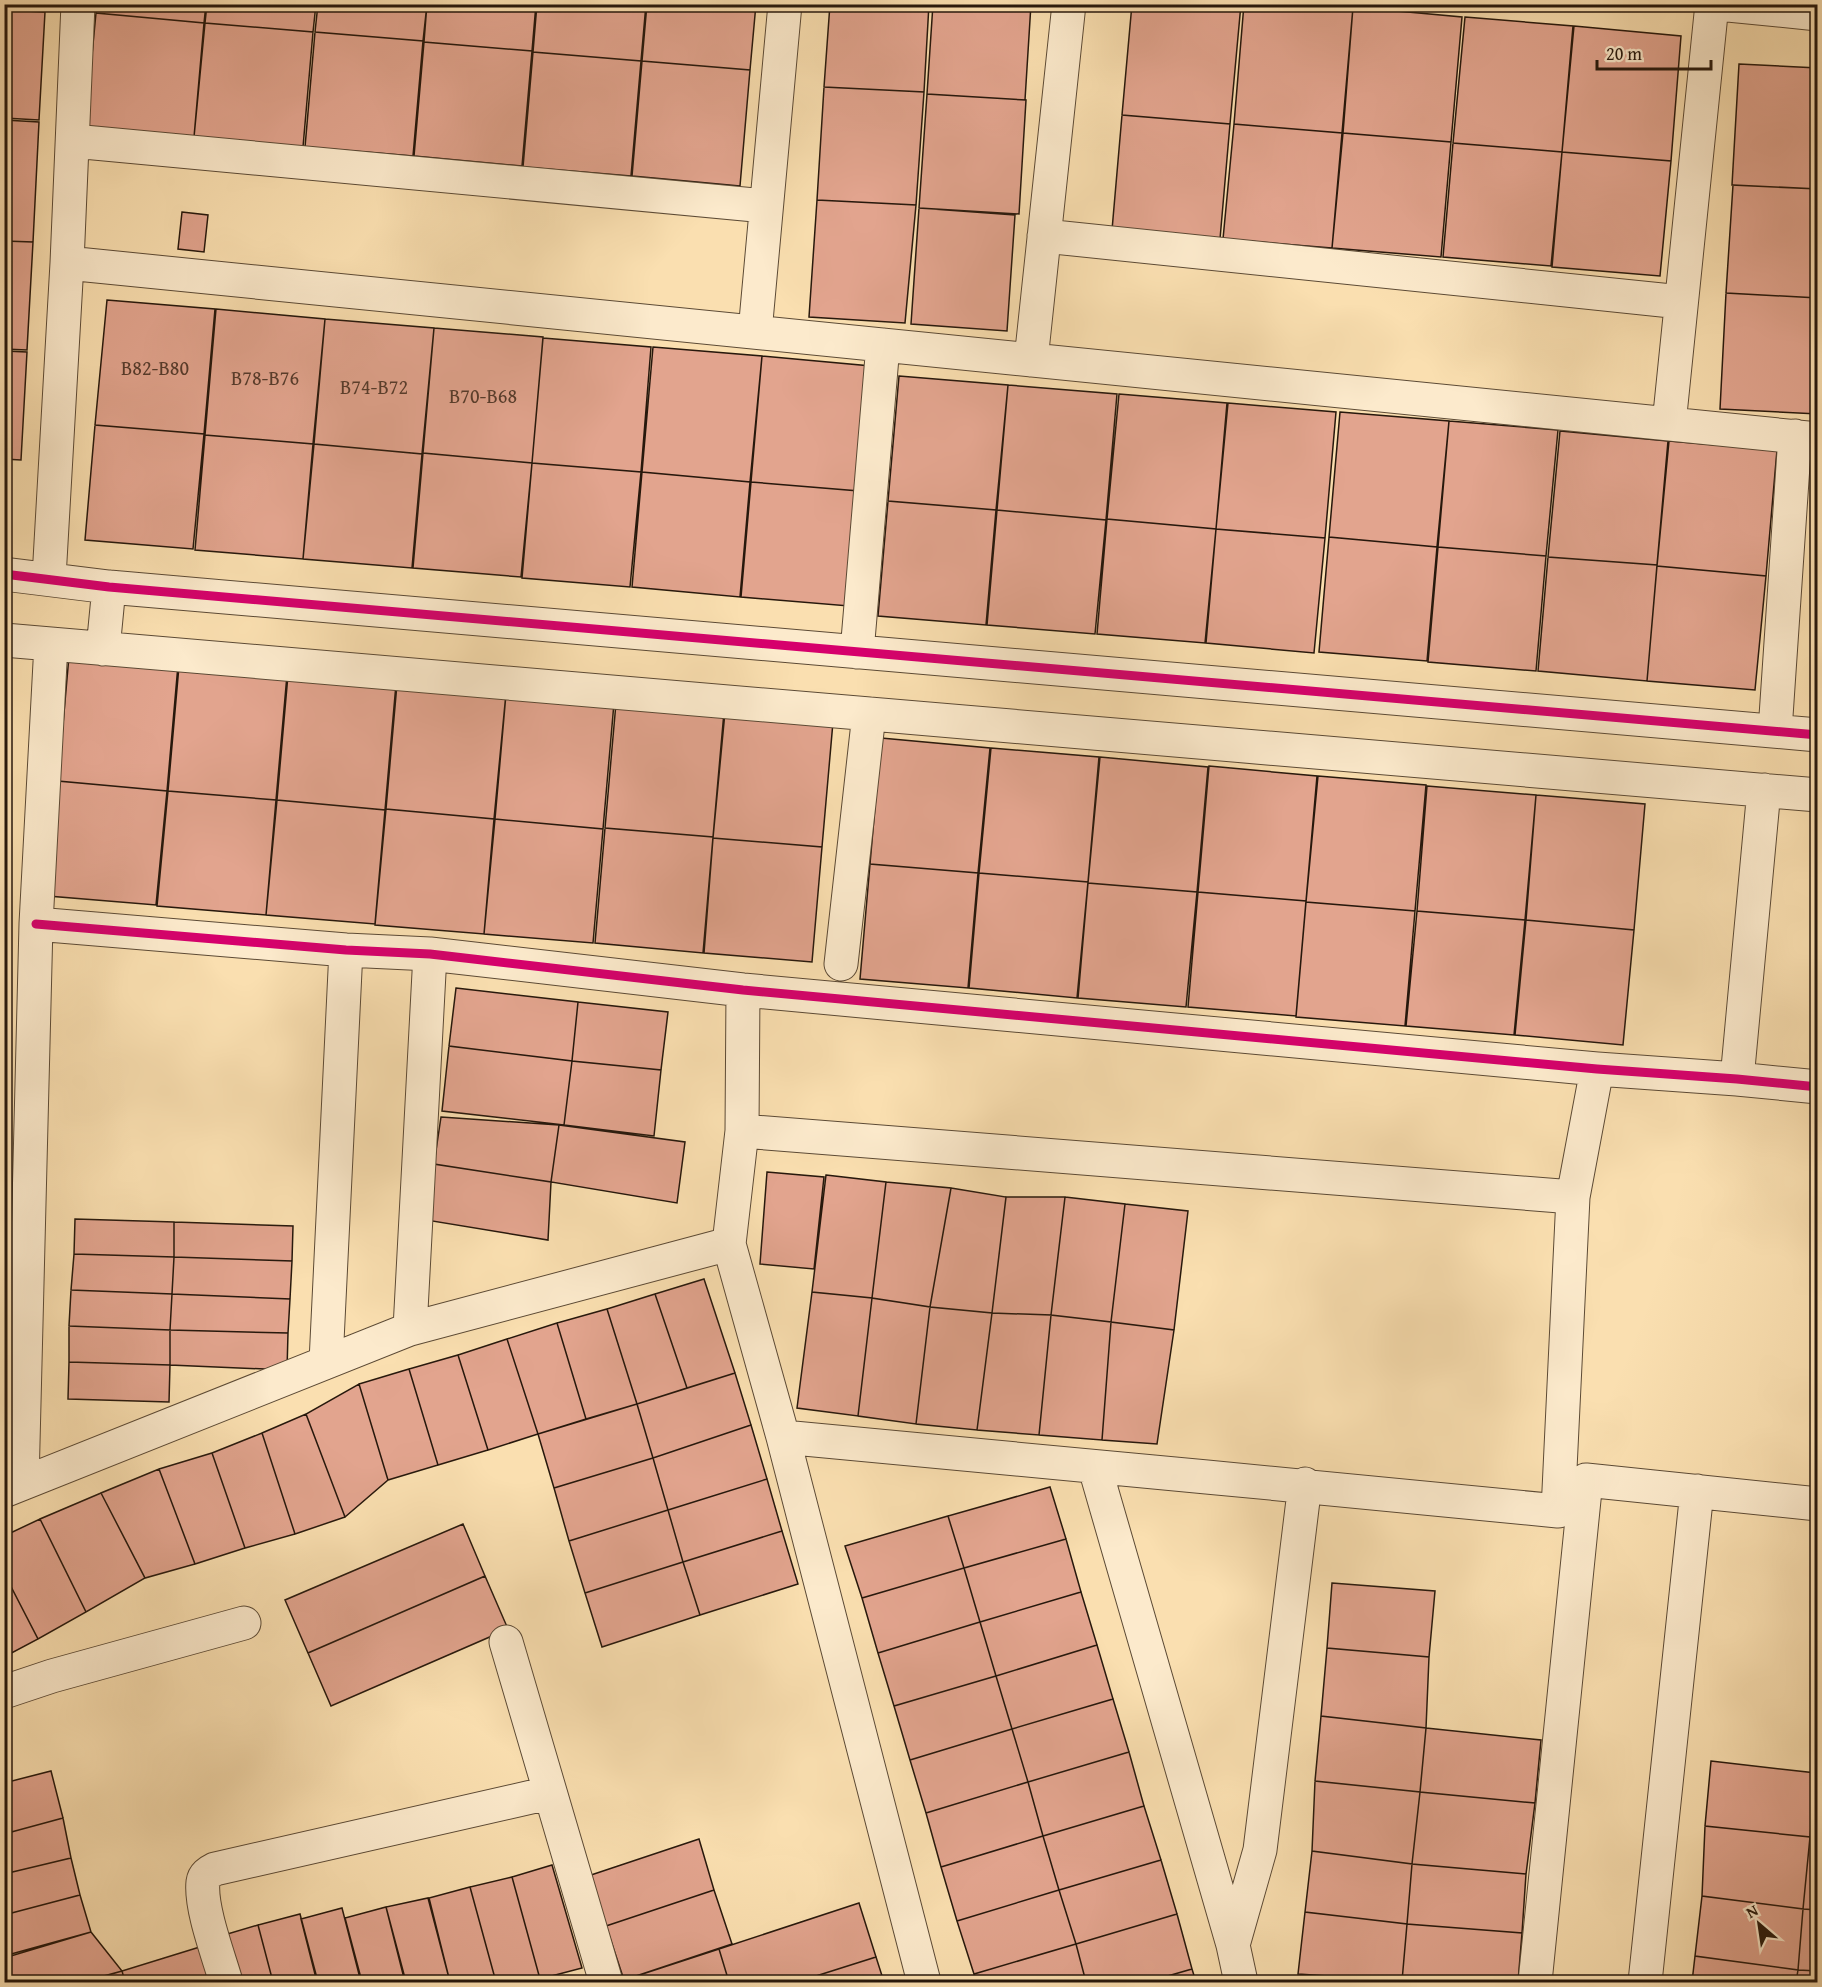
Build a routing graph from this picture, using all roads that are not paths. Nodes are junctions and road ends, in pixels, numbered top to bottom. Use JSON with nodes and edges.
{"nodes":[{"id":1,"x":78,"y":4,"type":"edge"},
{"id":2,"x":785,"y":4,"type":"edge"},
{"id":3,"x":1069,"y":4,"type":"edge"},
{"id":4,"x":1712,"y":4,"type":"edge"},
{"id":5,"x":1718,"y":4,"type":"edge"},
{"id":6,"x":1818,"y":14,"type":"edge"},
{"id":7,"x":73,"y":141,"type":"junction"},
{"id":8,"x":766,"y":206,"type":"junction"},
{"id":9,"x":1044,"y":236,"type":"junction"},
{"id":10,"x":67,"y":263,"type":"junction"},
{"id":11,"x":1681,"y":302,"type":"junction"},
{"id":12,"x":755,"y":332,"type":"junction"},
{"id":13,"x":883,"y":345,"type":"junction"},
{"id":14,"x":1030,"y":360,"type":"junction"},
{"id":15,"x":1669,"y":424,"type":"junction"},
{"id":16,"x":1806,"y":437,"type":"edge"},
{"id":17,"x":4,"y":574,"type":"edge"},
{"id":18,"x":49,"y":578,"type":"junction"},
{"id":19,"x":109,"y":587,"type":"junction"},
{"id":20,"x":4,"y":640,"type":"edge"},
{"id":21,"x":51,"y":644,"type":"junction"},
{"id":22,"x":103,"y":649,"type":"junction"},
{"id":23,"x":857,"y":652,"type":"junction"},
{"id":24,"x":869,"y":714,"type":"junction"},
{"id":25,"x":1775,"y":731,"type":"junction"},
{"id":26,"x":1818,"y":735,"type":"edge"},
{"id":27,"x":1764,"y":790,"type":"junction"},
{"id":28,"x":1818,"y":795,"type":"edge"},
{"id":29,"x":36,"y":924,"type":"junction"},
{"id":30,"x":346,"y":950,"type":"junction"},
{"id":31,"x":430,"y":954,"type":"junction"},
{"id":32,"x":841,"y":964,"type":"dead end"},
{"id":33,"x":743,"y":990,"type":"junction"},
{"id":34,"x":1597,"y":1069,"type":"junction"},
{"id":35,"x":1737,"y":1079,"type":"junction"},
{"id":36,"x":1818,"y":1088,"type":"edge"},
{"id":37,"x":742,"y":1131,"type":"junction"},
{"id":38,"x":1573,"y":1197,"type":"junction"},
{"id":39,"x":729,"y":1244,"type":"junction"},
{"id":40,"x":410,"y":1329,"type":"junction"},
{"id":41,"x":326,"y":1362,"type":"junction"},
{"id":42,"x":783,"y":1437,"type":"junction"},
{"id":43,"x":1095,"y":1468,"type":"junction"},
{"id":44,"x":1586,"y":1480,"type":"junction"},
{"id":45,"x":1305,"y":1484,"type":"junction"},
{"id":46,"x":13,"y":1487,"type":"edge"},
{"id":47,"x":1697,"y":1491,"type":"junction"},
{"id":48,"x":1818,"y":1504,"type":"edge"},
{"id":49,"x":1558,"y":1510,"type":"junction"},
{"id":50,"x":244,"y":1623,"type":"dead end"},
{"id":51,"x":506,"y":1642,"type":"dead end"},
{"id":52,"x":4,"y":1692,"type":"edge"},
{"id":53,"x":549,"y":1793,"type":"junction"},
{"id":54,"x":1233,"y":1945,"type":"junction"},
{"id":55,"x":599,"y":1981,"type":"edge"},
{"id":56,"x":226,"y":1983,"type":"edge"},
{"id":57,"x":924,"y":1983,"type":"edge"},
{"id":58,"x":1241,"y":1983,"type":"edge"},
{"id":59,"x":1535,"y":1983,"type":"edge"},
{"id":60,"x":1645,"y":1983,"type":"edge"}],
"edges":[{"from":1,"to":7,"type":"street"},
{"from":2,"to":8,"type":"street"},
{"from":3,"to":9,"type":"street"},
{"from":4,"to":11,"type":"street"},
{"from":5,"to":6,"type":"street"},
{"from":7,"to":8,"type":"street"},
{"from":7,"to":10,"type":"street"},
{"from":8,"to":12,"type":"street"},
{"from":9,"to":11,"type":"street"},
{"from":9,"to":14,"type":"street"},
{"from":10,"to":12,"type":"street"},
{"from":10,"to":18,"type":"street"},
{"from":11,"to":15,"type":"street"},
{"from":12,"to":13,"type":"street"},
{"from":13,"to":14,"type":"street"},
{"from":13,"to":23,"type":"street"},
{"from":14,"to":15,"type":"street"},
{"from":15,"to":16,"type":"street"},
{"from":16,"to":25,"type":"street"},
{"from":17,"to":18,"type":"street"},
{"from":18,"to":19,"type":"street"},
{"from":19,"to":22,"type":"street"},
{"from":19,"to":23,"type":"street"},
{"from":20,"to":21,"type":"street"},
{"from":21,"to":22,"type":"street"},
{"from":21,"to":29,"type":"street"},
{"from":22,"to":24,"type":"street"},
{"from":23,"to":25,"type":"street"},
{"from":24,"to":27,"type":"street"},
{"from":24,"to":32,"type":"street"},
{"from":25,"to":26,"type":"street"},
{"from":27,"to":28,"type":"street"},
{"from":27,"to":35,"type":"street"},
{"from":29,"to":30,"type":"street"},
{"from":29,"to":46,"type":"street"},
{"from":30,"to":31,"type":"street"},
{"from":30,"to":41,"type":"street"},
{"from":31,"to":33,"type":"street"},
{"from":31,"to":40,"type":"street"},
{"from":33,"to":34,"type":"street"},
{"from":33,"to":37,"type":"street"},
{"from":34,"to":35,"type":"street"},
{"from":34,"to":38,"type":"street"},
{"from":35,"to":36,"type":"street"},
{"from":37,"to":38,"type":"street"},
{"from":37,"to":39,"type":"street"},
{"from":38,"to":49,"type":"street"},
{"from":39,"to":40,"type":"street"},
{"from":39,"to":42,"type":"street"},
{"from":40,"to":41,"type":"street"},
{"from":41,"to":46,"type":"street"},
{"from":42,"to":43,"type":"street"},
{"from":42,"to":57,"type":"street"},
{"from":43,"to":45,"type":"street"},
{"from":43,"to":54,"type":"street"},
{"from":44,"to":47,"type":"street"},
{"from":44,"to":49,"type":"street"},
{"from":44,"to":59,"type":"street"},
{"from":45,"to":49,"type":"street"},
{"from":45,"to":54,"type":"street"},
{"from":47,"to":48,"type":"street"},
{"from":47,"to":60,"type":"street"},
{"from":50,"to":52,"type":"street"},
{"from":51,"to":53,"type":"street"},
{"from":53,"to":55,"type":"street"},
{"from":53,"to":56,"type":"street"},
{"from":54,"to":58,"type":"street"}]}
